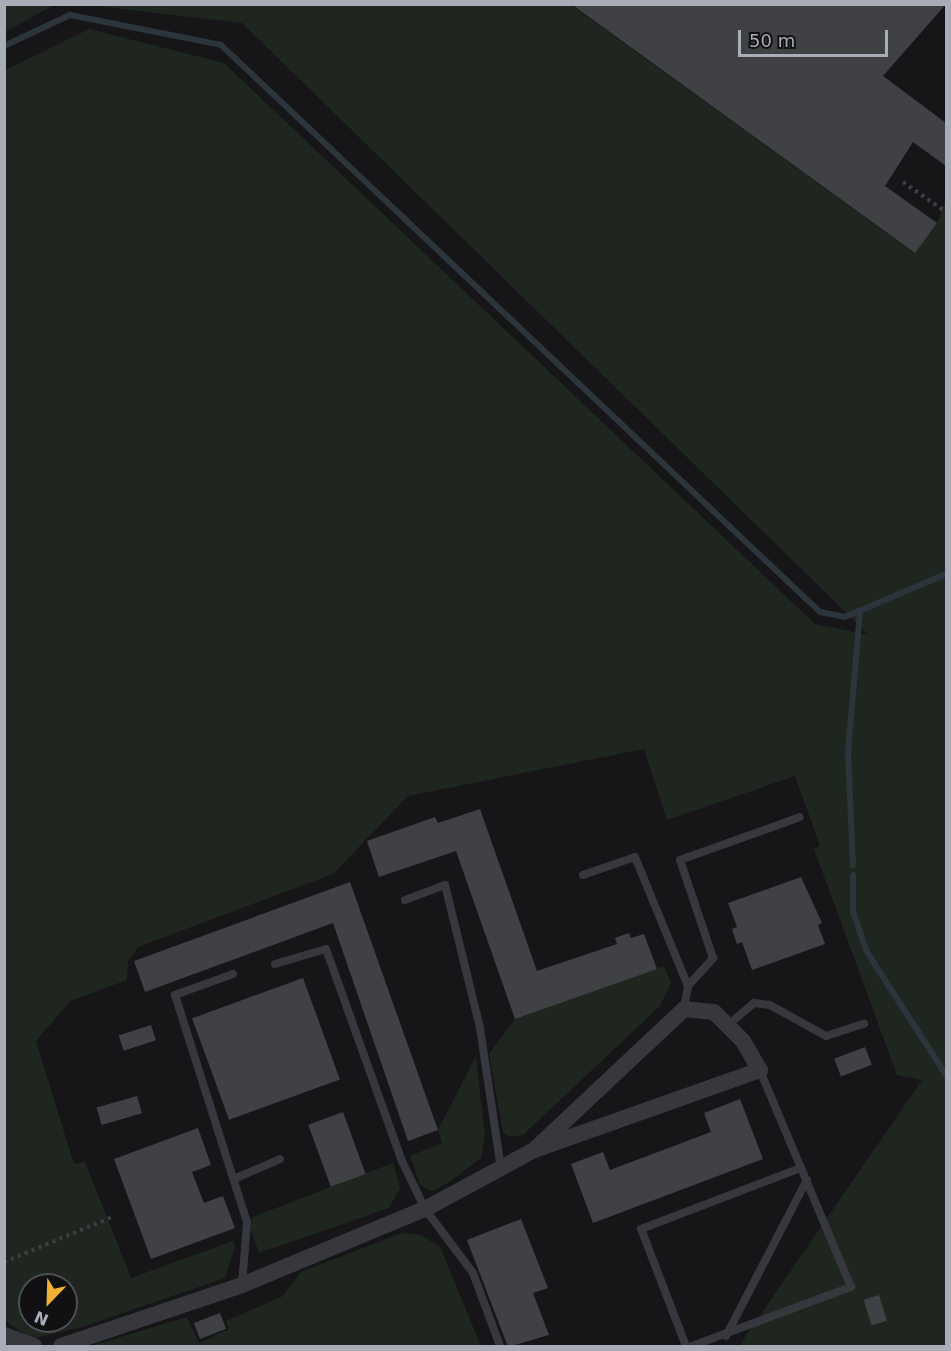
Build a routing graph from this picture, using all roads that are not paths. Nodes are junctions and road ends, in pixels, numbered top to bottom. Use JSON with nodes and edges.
{"nodes":[{"id":1,"x":800,"y":817,"type":"dead end"},
{"id":2,"x":583,"y":875,"type":"dead end"},
{"id":3,"x":405,"y":900,"type":"dead end"},
{"id":4,"x":275,"y":964,"type":"dead end"},
{"id":5,"x":233,"y":974,"type":"dead end"},
{"id":6,"x":688,"y":986,"type":"junction"},
{"id":7,"x":684,"y":1009,"type":"junction"},
{"id":8,"x":729,"y":1024,"type":"junction"},
{"id":9,"x":864,"y":1024,"type":"dead end"},
{"id":10,"x":760,"y":1070,"type":"junction"},
{"id":11,"x":534,"y":1150,"type":"junction"},
{"id":12,"x":280,"y":1159,"type":"dead end"},
{"id":13,"x":501,"y":1168,"type":"junction"},
{"id":14,"x":801,"y":1168,"type":"junction"},
{"id":15,"x":234,"y":1179,"type":"junction"},
{"id":16,"x":807,"y":1180,"type":"junction"},
{"id":17,"x":425,"y":1209,"type":"junction"},
{"id":18,"x":242,"y":1285,"type":"junction"},
{"id":19,"x":4,"y":1335,"type":"edge"},
{"id":20,"x":726,"y":1336,"type":"junction"},
{"id":21,"x":34,"y":1347,"type":"edge"},
{"id":22,"x":61,"y":1347,"type":"edge"},
{"id":23,"x":500,"y":1347,"type":"edge"},
{"id":24,"x":686,"y":1347,"type":"edge"},
{"id":25,"x":692,"y":1347,"type":"edge"}],
"edges":[{"from":1,"to":6,"type":"lane"},
{"from":2,"to":6,"type":"lane"},
{"from":3,"to":13,"type":"lane"},
{"from":4,"to":17,"type":"lane"},
{"from":5,"to":15,"type":"lane"},
{"from":6,"to":7,"type":"lane"},
{"from":7,"to":8,"type":"street"},
{"from":7,"to":11,"type":"street"},
{"from":8,"to":9,"type":"lane"},
{"from":8,"to":10,"type":"street"},
{"from":10,"to":11,"type":"street"},
{"from":10,"to":14,"type":"lane"},
{"from":11,"to":13,"type":"street"},
{"from":12,"to":15,"type":"lane"},
{"from":13,"to":17,"type":"street"},
{"from":14,"to":16,"type":"lane"},
{"from":14,"to":24,"type":"lane"},
{"from":15,"to":18,"type":"lane"},
{"from":16,"to":20,"type":"lane"},
{"from":16,"to":20,"type":"lane"},
{"from":17,"to":18,"type":"street"},
{"from":17,"to":23,"type":"lane"},
{"from":18,"to":22,"type":"street"},
{"from":19,"to":21,"type":"street"},
{"from":20,"to":25,"type":"lane"}]}
